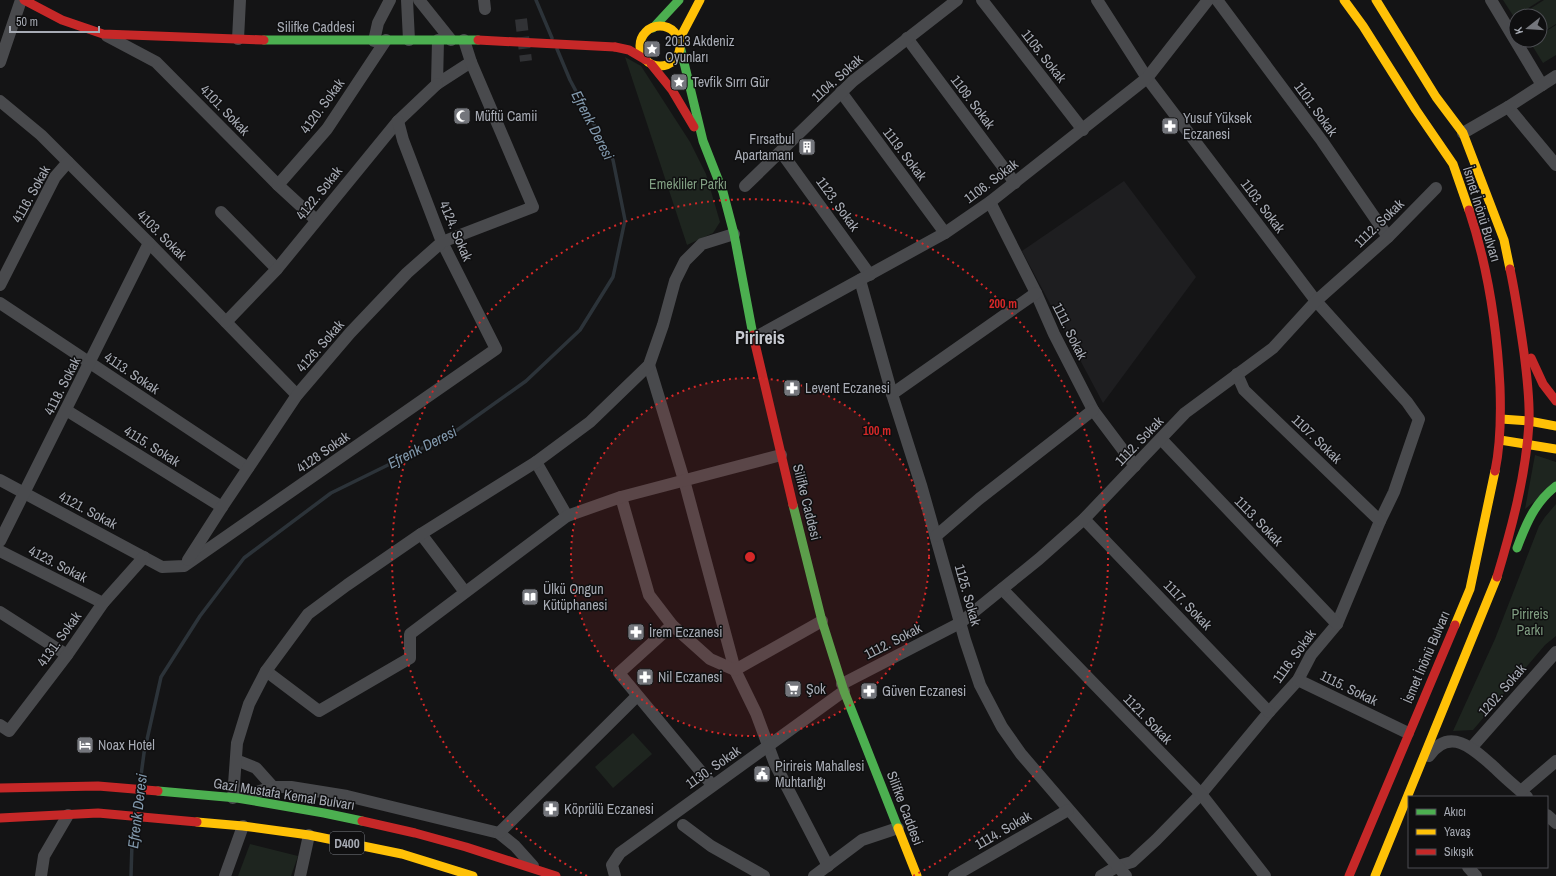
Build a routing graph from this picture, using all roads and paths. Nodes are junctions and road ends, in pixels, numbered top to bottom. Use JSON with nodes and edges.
{"nodes":[{"id":1,"x":23,"y":0,"type":"edge"},
{"id":2,"x":240,"y":0,"type":"edge"},
{"id":3,"x":390,"y":0,"type":"edge"},
{"id":4,"x":407,"y":0,"type":"edge"},
{"id":5,"x":419,"y":0,"type":"edge"},
{"id":6,"x":679,"y":0,"type":"edge"},
{"id":7,"x":700,"y":0,"type":"edge"},
{"id":8,"x":957,"y":0,"type":"edge"},
{"id":9,"x":982,"y":0,"type":"edge"},
{"id":10,"x":1097,"y":0,"type":"edge"},
{"id":11,"x":1208,"y":0,"type":"edge"},
{"id":12,"x":1217,"y":0,"type":"edge"},
{"id":13,"x":1344,"y":0,"type":"edge"},
{"id":14,"x":1376,"y":0,"type":"edge"},
{"id":15,"x":1491,"y":0,"type":"edge"},
{"id":16,"x":653,"y":28,"type":"junction"},
{"id":17,"x":103,"y":34,"type":"junction"},
{"id":18,"x":644,"y":35,"type":"junction"},
{"id":19,"x":906,"y":38,"type":"junction"},
{"id":20,"x":238,"y":39,"type":"junction"},
{"id":21,"x":380,"y":40,"type":"junction"},
{"id":22,"x":409,"y":40,"type":"junction"},
{"id":23,"x":438,"y":40,"type":"junction"},
{"id":24,"x":451,"y":40,"type":"junction"},
{"id":25,"x":464,"y":40,"type":"junction"},
{"id":26,"x":680,"y":43,"type":"junction"},
{"id":27,"x":615,"y":46,"type":"junction"},
{"id":28,"x":0,"y":62,"type":"edge"},
{"id":29,"x":471,"y":62,"type":"junction"},
{"id":30,"x":648,"y":62,"type":"junction"},
{"id":31,"x":1556,"y":76,"type":"edge"},
{"id":32,"x":1147,"y":78,"type":"junction"},
{"id":33,"x":437,"y":84,"type":"junction"},
{"id":34,"x":1542,"y":85,"type":"junction"},
{"id":35,"x":841,"y":92,"type":"junction"},
{"id":36,"x":0,"y":102,"type":"edge"},
{"id":37,"x":1508,"y":107,"type":"junction"},
{"id":38,"x":398,"y":121,"type":"junction"},
{"id":39,"x":1083,"y":130,"type":"junction"},
{"id":40,"x":1463,"y":133,"type":"junction"},
{"id":41,"x":703,"y":141,"type":"junction"},
{"id":42,"x":781,"y":152,"type":"junction"},
{"id":43,"x":68,"y":162,"type":"junction"},
{"id":44,"x":1556,"y":165,"type":"edge"},
{"id":45,"x":1015,"y":183,"type":"junction"},
{"id":46,"x":278,"y":185,"type":"junction"},
{"id":47,"x":745,"y":186,"type":"dead end"},
{"id":48,"x":1436,"y":188,"type":"dead end"},
{"id":49,"x":990,"y":202,"type":"junction"},
{"id":50,"x":221,"y":212,"type":"dead end"},
{"id":51,"x":316,"y":220,"type":"junction"},
{"id":52,"x":945,"y":233,"type":"junction"},
{"id":53,"x":734,"y":234,"type":"junction"},
{"id":54,"x":1388,"y":237,"type":"junction"},
{"id":55,"x":442,"y":242,"type":"junction"},
{"id":56,"x":149,"y":243,"type":"junction"},
{"id":57,"x":277,"y":269,"type":"junction"},
{"id":58,"x":865,"y":278,"type":"junction"},
{"id":59,"x":0,"y":285,"type":"edge"},
{"id":60,"x":1036,"y":293,"type":"junction"},
{"id":61,"x":1316,"y":301,"type":"junction"},
{"id":62,"x":1517,"y":301,"type":"junction"},
{"id":63,"x":0,"y":303,"type":"edge"},
{"id":64,"x":226,"y":322,"type":"junction"},
{"id":65,"x":754,"y":338,"type":"junction"},
{"id":66,"x":496,"y":349,"type":"joint"},
{"id":67,"x":90,"y":363,"type":"junction"},
{"id":68,"x":649,"y":365,"type":"junction"},
{"id":69,"x":1237,"y":374,"type":"junction"},
{"id":70,"x":892,"y":394,"type":"junction"},
{"id":71,"x":297,"y":395,"type":"junction"},
{"id":72,"x":1556,"y":401,"type":"edge"},
{"id":73,"x":66,"y":410,"type":"junction"},
{"id":74,"x":1093,"y":410,"type":"junction"},
{"id":75,"x":1419,"y":419,"type":"joint"},
{"id":76,"x":1501,"y":419,"type":"junction"},
{"id":77,"x":1529,"y":421,"type":"junction"},
{"id":78,"x":1556,"y":426,"type":"edge"},
{"id":79,"x":1161,"y":439,"type":"junction"},
{"id":80,"x":1500,"y":440,"type":"junction"},
{"id":81,"x":1527,"y":444,"type":"junction"},
{"id":82,"x":1556,"y":449,"type":"edge"},
{"id":83,"x":781,"y":455,"type":"junction"},
{"id":84,"x":536,"y":462,"type":"junction"},
{"id":85,"x":1135,"y":466,"type":"junction"},
{"id":86,"x":248,"y":468,"type":"junction"},
{"id":87,"x":0,"y":480,"type":"edge"},
{"id":88,"x":684,"y":480,"type":"junction"},
{"id":89,"x":1556,"y":486,"type":"edge"},
{"id":90,"x":25,"y":493,"type":"junction"},
{"id":91,"x":621,"y":497,"type":"junction"},
{"id":92,"x":222,"y":507,"type":"junction"},
{"id":93,"x":567,"y":516,"type":"junction"},
{"id":94,"x":1084,"y":519,"type":"junction"},
{"id":95,"x":1380,"y":521,"type":"junction"},
{"id":96,"x":421,"y":534,"type":"junction"},
{"id":97,"x":936,"y":536,"type":"junction"},
{"id":98,"x":0,"y":542,"type":"edge"},
{"id":99,"x":0,"y":551,"type":"edge"},
{"id":100,"x":144,"y":557,"type":"junction"},
{"id":101,"x":184,"y":566,"type":"junction"},
{"id":102,"x":1495,"y":584,"type":"junction"},
{"id":103,"x":1002,"y":589,"type":"junction"},
{"id":104,"x":465,"y":592,"type":"junction"},
{"id":105,"x":103,"y":603,"type":"junction"},
{"id":106,"x":0,"y":612,"type":"edge"},
{"id":107,"x":822,"y":621,"type":"junction"},
{"id":108,"x":960,"y":623,"type":"junction"},
{"id":109,"x":1337,"y":624,"type":"junction"},
{"id":110,"x":672,"y":625,"type":"junction"},
{"id":111,"x":67,"y":655,"type":"junction"},
{"id":112,"x":1554,"y":657,"type":"edge"},
{"id":113,"x":736,"y":670,"type":"junction"},
{"id":114,"x":266,"y":671,"type":"junction"},
{"id":115,"x":1298,"y":680,"type":"junction"},
{"id":116,"x":843,"y":687,"type":"junction"},
{"id":117,"x":637,"y":696,"type":"junction"},
{"id":118,"x":1269,"y":712,"type":"junction"},
{"id":119,"x":0,"y":725,"type":"edge"},
{"id":120,"x":1408,"y":733,"type":"junction"},
{"id":121,"x":770,"y":746,"type":"junction"},
{"id":122,"x":1472,"y":747,"type":"junction"},
{"id":123,"x":236,"y":760,"type":"junction"},
{"id":124,"x":1556,"y":761,"type":"edge"},
{"id":125,"x":1420,"y":769,"type":"junction"},
{"id":126,"x":712,"y":785,"type":"junction"},
{"id":127,"x":273,"y":787,"type":"junction"},
{"id":128,"x":0,"y":788,"type":"edge"},
{"id":129,"x":1201,"y":794,"type":"junction"},
{"id":130,"x":1524,"y":794,"type":"edge"},
{"id":131,"x":1409,"y":796,"type":"edge"},
{"id":132,"x":232,"y":798,"type":"junction"},
{"id":133,"x":1408,"y":798,"type":"edge"},
{"id":134,"x":1068,"y":810,"type":"junction"},
{"id":135,"x":68,"y":815,"type":"junction"},
{"id":136,"x":1548,"y":816,"type":"edge"},
{"id":137,"x":0,"y":818,"type":"edge"},
{"id":138,"x":1556,"y":823,"type":"edge"},
{"id":139,"x":683,"y":825,"type":"dead end"},
{"id":140,"x":243,"y":826,"type":"junction"},
{"id":141,"x":898,"y":828,"type":"junction"},
{"id":142,"x":499,"y":832,"type":"junction"},
{"id":143,"x":310,"y":835,"type":"junction"},
{"id":144,"x":911,"y":862,"type":"junction"},
{"id":145,"x":828,"y":866,"type":"junction"},
{"id":146,"x":1118,"y":866,"type":"junction"},
{"id":147,"x":1469,"y":868,"type":"edge"},
{"id":148,"x":535,"y":869,"type":"junction"},
{"id":149,"x":445,"y":872,"type":"edge"},
{"id":150,"x":41,"y":876,"type":"edge"},
{"id":151,"x":224,"y":876,"type":"edge"},
{"id":152,"x":300,"y":876,"type":"edge"},
{"id":153,"x":473,"y":876,"type":"edge"},
{"id":154,"x":556,"y":876,"type":"edge"},
{"id":155,"x":615,"y":876,"type":"edge"},
{"id":156,"x":764,"y":876,"type":"edge"},
{"id":157,"x":814,"y":876,"type":"edge"},
{"id":158,"x":917,"y":876,"type":"edge"},
{"id":159,"x":922,"y":876,"type":"edge"},
{"id":160,"x":954,"y":876,"type":"edge"},
{"id":161,"x":1101,"y":876,"type":"edge"},
{"id":162,"x":1126,"y":876,"type":"edge"},
{"id":163,"x":1265,"y":876,"type":"edge"},
{"id":164,"x":1349,"y":876,"type":"edge"},
{"id":165,"x":1375,"y":876,"type":"edge"},
{"id":166,"x":1476,"y":876,"type":"edge"}],
"edges":[{"from":1,"to":17,"type":"main road","name":"Silifke Caddesi"},
{"from":1,"to":28,"type":"street"},
{"from":2,"to":20,"type":"street"},
{"from":3,"to":21,"type":"street","name":"4120. Sokak"},
{"from":4,"to":22,"type":"street"},
{"from":5,"to":24,"type":"street"},
{"from":6,"to":16,"type":"main road"},
{"from":7,"to":26,"type":"main road"},
{"from":8,"to":19,"type":"street","name":"1104. Sokak"},
{"from":9,"to":39,"type":"street","name":"1105. Sokak"},
{"from":10,"to":32,"type":"street","name":"1103. Sokak"},
{"from":11,"to":32,"type":"street","name":"1106. Sokak"},
{"from":12,"to":54,"type":"street","name":"1101. Sokak"},
{"from":13,"to":76,"type":"main road","name":"İsmet İnönü Bulvarı"},
{"from":14,"to":40,"type":"main road","name":"İsmet İnönü Bulvarı"},
{"from":15,"to":34,"type":"street"},
{"from":16,"to":18,"type":"main road"},
{"from":16,"to":26,"type":"main road"},
{"from":17,"to":20,"type":"main road","name":"Silifke Caddesi"},
{"from":17,"to":46,"type":"street","name":"4101. Sokak"},
{"from":18,"to":27,"type":"main road"},
{"from":18,"to":30,"type":"main road"},
{"from":19,"to":35,"type":"street","name":"1104. Sokak"},
{"from":19,"to":45,"type":"street","name":"1109. Sokak"},
{"from":20,"to":21,"type":"main road","name":"Silifke Caddesi"},
{"from":21,"to":22,"type":"main road","name":"Silifke Caddesi"},
{"from":21,"to":46,"type":"street","name":"4120. Sokak"},
{"from":22,"to":23,"type":"main road","name":"Silifke Caddesi"},
{"from":23,"to":24,"type":"main road","name":"Silifke Caddesi"},
{"from":23,"to":33,"type":"street"},
{"from":24,"to":25,"type":"main road","name":"Silifke Caddesi"},
{"from":25,"to":27,"type":"main road","name":"Silifke Caddesi","bridge":true},
{"from":25,"to":29,"type":"street"},
{"from":26,"to":30,"type":"main road"},
{"from":26,"to":41,"type":"main road"},
{"from":27,"to":30,"type":"main road"},
{"from":29,"to":33,"type":"street","name":"4122. Sokak"},
{"from":29,"to":55,"type":"street","name":"4126. Sokak"},
{"from":30,"to":41,"type":"main road"},
{"from":31,"to":34,"type":"street"},
{"from":32,"to":39,"type":"street","name":"1106. Sokak"},
{"from":32,"to":61,"type":"street","name":"1103. Sokak"},
{"from":33,"to":38,"type":"street","name":"4122. Sokak"},
{"from":34,"to":37,"type":"street"},
{"from":35,"to":42,"type":"street","name":"1104. Sokak"},
{"from":35,"to":52,"type":"street","name":"1119. Sokak"},
{"from":36,"to":43,"type":"street","name":"4103. Sokak"},
{"from":37,"to":40,"type":"street"},
{"from":37,"to":44,"type":"street"},
{"from":38,"to":51,"type":"street","name":"4122. Sokak"},
{"from":38,"to":55,"type":"street","name":"4124. Sokak"},
{"from":39,"to":45,"type":"street","name":"1106. Sokak"},
{"from":40,"to":62,"type":"main road","name":"İsmet İnönü Bulvarı"},
{"from":41,"to":53,"type":"main road","name":"Silifke Caddesi"},
{"from":42,"to":47,"type":"street","name":"1104. Sokak"},
{"from":42,"to":58,"type":"street","name":"1123. Sokak"},
{"from":43,"to":56,"type":"street","name":"4103. Sokak"},
{"from":43,"to":59,"type":"street","name":"4116. Sokak"},
{"from":45,"to":49,"type":"street","name":"1106. Sokak"},
{"from":46,"to":51,"type":"street","name":"4101. Sokak"},
{"from":48,"to":54,"type":"street","name":"1112. Sokak"},
{"from":49,"to":52,"type":"street","name":"1106. Sokak"},
{"from":49,"to":60,"type":"street","name":"1111. Sokak"},
{"from":50,"to":57,"type":"street"},
{"from":51,"to":57,"type":"street","name":"4122. Sokak"},
{"from":52,"to":58,"type":"street","name":"1106. Sokak"},
{"from":53,"to":65,"type":"main road","name":"Silifke Caddesi"},
{"from":53,"to":68,"type":"street"},
{"from":54,"to":61,"type":"street","name":"1112. Sokak"},
{"from":55,"to":66,"type":"street","name":"4124. Sokak"},
{"from":55,"to":71,"type":"street","name":"4126. Sokak"},
{"from":56,"to":64,"type":"street","name":"4103. Sokak"},
{"from":56,"to":67,"type":"street","name":"4118. Sokak"},
{"from":57,"to":64,"type":"street","name":"4122. Sokak"},
{"from":58,"to":65,"type":"street","name":"1106. Sokak"},
{"from":58,"to":70,"type":"street","name":"1125. Sokak"},
{"from":60,"to":70,"type":"street"},
{"from":60,"to":74,"type":"street","name":"1111. Sokak"},
{"from":61,"to":69,"type":"street","name":"1112. Sokak"},
{"from":61,"to":75,"type":"street","name":"1103. Sokak"},
{"from":62,"to":72,"type":"main road"},
{"from":62,"to":77,"type":"main road","name":"İsmet İnönü Bulvarı"},
{"from":63,"to":67,"type":"street","name":"4113. Sokak"},
{"from":64,"to":71,"type":"street","name":"4103. Sokak"},
{"from":65,"to":83,"type":"main road","name":"Silifke Caddesi"},
{"from":66,"to":101,"type":"street","name":"4128 Sokak"},
{"from":67,"to":73,"type":"street","name":"4118. Sokak"},
{"from":67,"to":86,"type":"street","name":"4113. Sokak"},
{"from":68,"to":84,"type":"street"},
{"from":68,"to":88,"type":"street"},
{"from":69,"to":79,"type":"street","name":"1112. Sokak"},
{"from":69,"to":95,"type":"street","name":"1107. Sokak"},
{"from":70,"to":97,"type":"street","name":"1125. Sokak"},
{"from":71,"to":86,"type":"street","name":"4126. Sokak"},
{"from":73,"to":90,"type":"street","name":"4118. Sokak"},
{"from":73,"to":92,"type":"street","name":"4115. Sokak"},
{"from":74,"to":85,"type":"street","name":"1111. Sokak"},
{"from":74,"to":97,"type":"street"},
{"from":75,"to":95,"type":"street","name":"1116. Sokak"},
{"from":76,"to":77,"type":"main road"},
{"from":76,"to":80,"type":"main road","name":"İsmet İnönü Bulvarı"},
{"from":77,"to":78,"type":"main road"},
{"from":77,"to":81,"type":"main road","name":"İsmet İnönü Bulvarı"},
{"from":79,"to":85,"type":"street","name":"1112. Sokak"},
{"from":79,"to":109,"type":"street","name":"1113. Sokak"},
{"from":80,"to":81,"type":"main road"},
{"from":80,"to":120,"type":"main road","name":"İsmet İnönü Bulvarı"},
{"from":81,"to":82,"type":"main road"},
{"from":81,"to":102,"type":"main road"},
{"from":83,"to":88,"type":"street"},
{"from":83,"to":107,"type":"main road","name":"Silifke Caddesi"},
{"from":84,"to":93,"type":"street"},
{"from":84,"to":96,"type":"street"},
{"from":85,"to":94,"type":"street","name":"1112. Sokak"},
{"from":86,"to":92,"type":"street","name":"4126. Sokak"},
{"from":87,"to":90,"type":"street","name":"4121. Sokak"},
{"from":88,"to":91,"type":"street"},
{"from":88,"to":113,"type":"street"},
{"from":89,"to":102,"type":"main road"},
{"from":90,"to":98,"type":"street","name":"4118. Sokak"},
{"from":90,"to":100,"type":"street","name":"4121. Sokak"},
{"from":91,"to":93,"type":"street"},
{"from":91,"to":110,"type":"street"},
{"from":92,"to":101,"type":"street","name":"4126. Sokak"},
{"from":93,"to":104,"type":"street"},
{"from":94,"to":103,"type":"street","name":"1112. Sokak"},
{"from":94,"to":118,"type":"street","name":"1117. Sokak"},
{"from":95,"to":109,"type":"street","name":"1116. Sokak"},
{"from":96,"to":104,"type":"street"},
{"from":96,"to":114,"type":"street"},
{"from":97,"to":108,"type":"street","name":"1125. Sokak"},
{"from":99,"to":105,"type":"street","name":"4123. Sokak"},
{"from":100,"to":101,"type":"street","name":"4121. Sokak"},
{"from":100,"to":105,"type":"street","name":"4131. Sokak"},
{"from":102,"to":125,"type":"main road"},
{"from":103,"to":108,"type":"street","name":"1112. Sokak"},
{"from":103,"to":129,"type":"street","name":"1121. Sokak"},
{"from":104,"to":114,"type":"street"},
{"from":105,"to":111,"type":"street","name":"4131. Sokak"},
{"from":106,"to":111,"type":"street"},
{"from":107,"to":113,"type":"street"},
{"from":107,"to":116,"type":"main road","name":"Silifke Caddesi"},
{"from":108,"to":116,"type":"street","name":"1112. Sokak"},
{"from":108,"to":134,"type":"street","name":"1125. Sokak"},
{"from":109,"to":115,"type":"street","name":"1116. Sokak"},
{"from":110,"to":113,"type":"street"},
{"from":110,"to":117,"type":"street"},
{"from":111,"to":119,"type":"street","name":"4131. Sokak"},
{"from":112,"to":122,"type":"street","name":"1202. Sokak"},
{"from":113,"to":121,"type":"street"},
{"from":114,"to":123,"type":"street"},
{"from":115,"to":118,"type":"street","name":"1116. Sokak"},
{"from":115,"to":120,"type":"street","name":"1115. Sokak"},
{"from":116,"to":121,"type":"street","name":"1130. Sokak"},
{"from":116,"to":141,"type":"main road","name":"Silifke Caddesi"},
{"from":117,"to":126,"type":"street"},
{"from":117,"to":142,"type":"street"},
{"from":118,"to":129,"type":"street","name":"1116. Sokak"},
{"from":120,"to":164,"type":"main road","name":"İsmet İnönü Bulvarı"},
{"from":121,"to":126,"type":"street","name":"1130. Sokak"},
{"from":121,"to":145,"type":"street"},
{"from":122,"to":125,"type":"street"},
{"from":122,"to":130,"type":"street"},
{"from":123,"to":127,"type":"street"},
{"from":123,"to":132,"type":"street"},
{"from":124,"to":130,"type":"street"},
{"from":125,"to":131,"type":"main road"},
{"from":126,"to":155,"type":"street","name":"1130. Sokak"},
{"from":127,"to":132,"type":"street"},
{"from":127,"to":142,"type":"street"},
{"from":128,"to":132,"type":"main road","name":"Gazi Mustafa Kemal Bulvarı","number":"D400"},
{"from":129,"to":146,"type":"street","name":"1116. Sokak"},
{"from":129,"to":163,"type":"street","name":"1121. Sokak"},
{"from":132,"to":148,"type":"main road","name":"Gazi Mustafa Kemal Bulvarı","number":"D400"},
{"from":133,"to":165,"type":"main road"},
{"from":134,"to":146,"type":"street","name":"1125. Sokak"},
{"from":134,"to":160,"type":"street","name":"1114. Sokak"},
{"from":135,"to":137,"type":"main road","number":"D400"},
{"from":135,"to":140,"type":"main road","number":"D400"},
{"from":135,"to":150,"type":"street"},
{"from":136,"to":138,"type":"street"},
{"from":139,"to":156,"type":"street"},
{"from":140,"to":143,"type":"main road","number":"D400"},
{"from":140,"to":151,"type":"street"},
{"from":141,"to":144,"type":"main road","name":"Silifke Caddesi"},
{"from":141,"to":145,"type":"street"},
{"from":142,"to":148,"type":"street"},
{"from":143,"to":149,"type":"main road","number":"D400"},
{"from":143,"to":152,"type":"street"},
{"from":144,"to":158,"type":"main road","name":"Silifke Caddesi"},
{"from":144,"to":159,"type":"main road","name":"Silifke Caddesi"},
{"from":145,"to":157,"type":"street"},
{"from":146,"to":161,"type":"street","name":"1116. Sokak"},
{"from":146,"to":162,"type":"street","name":"1125. Sokak"},
{"from":147,"to":166,"type":"street"},
{"from":148,"to":154,"type":"main road","name":"Gazi Mustafa Kemal Bulvarı","number":"D400"},
{"from":149,"to":153,"type":"main road","number":"D400"}]}
